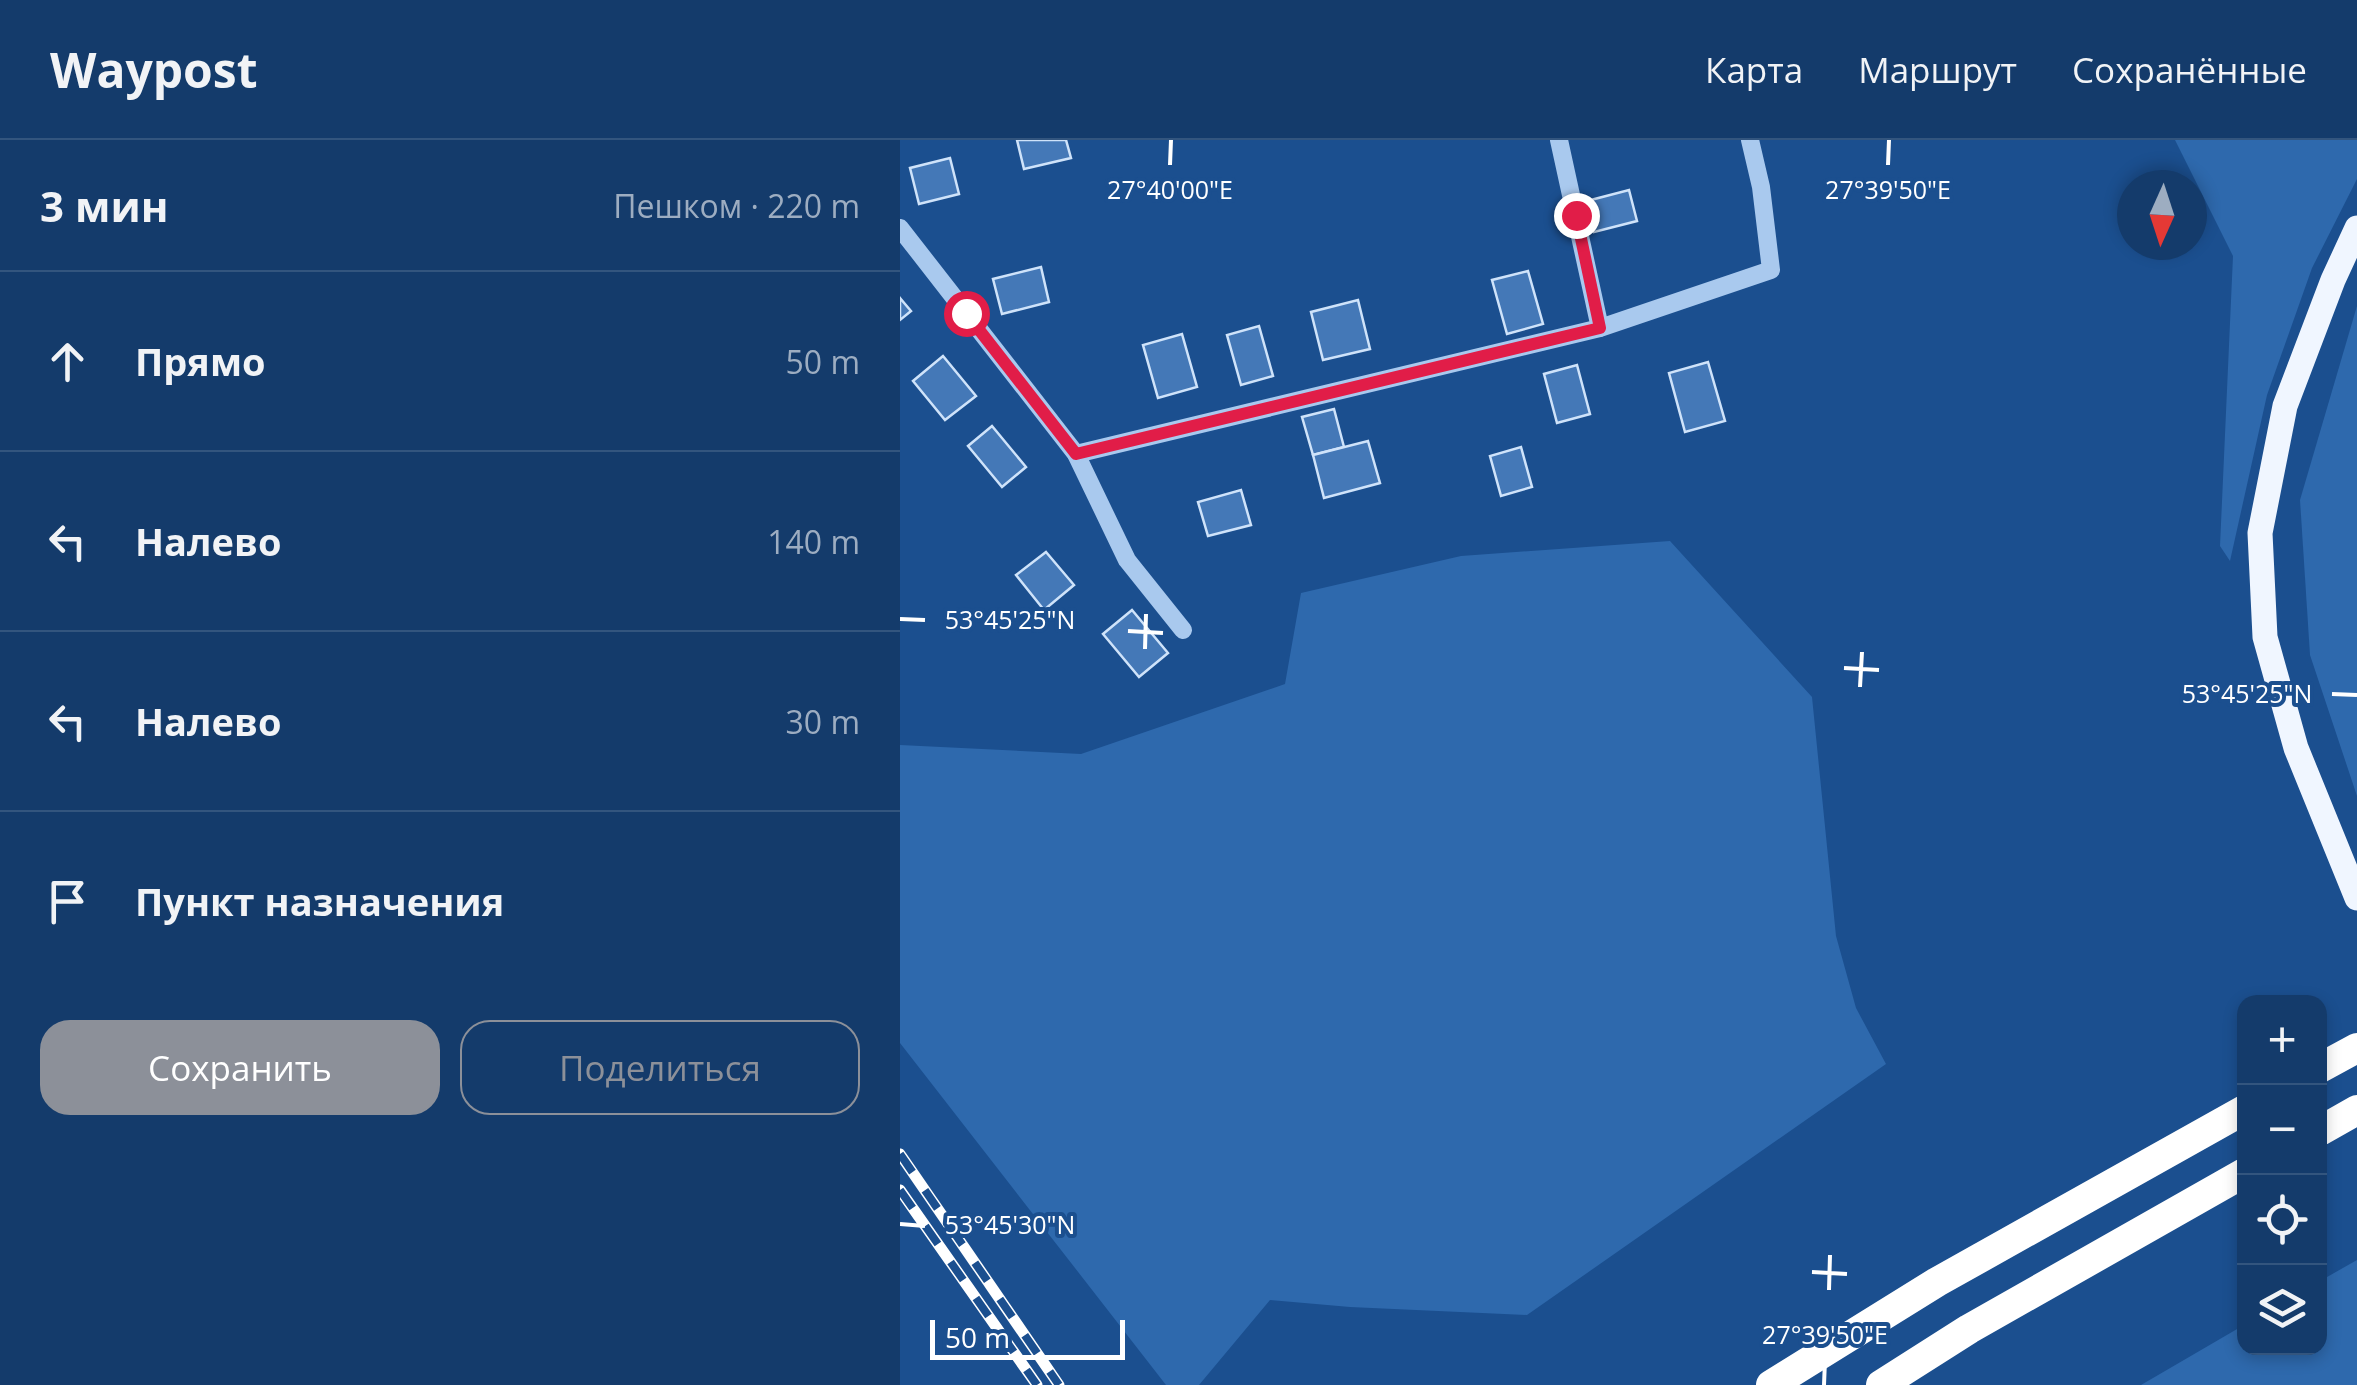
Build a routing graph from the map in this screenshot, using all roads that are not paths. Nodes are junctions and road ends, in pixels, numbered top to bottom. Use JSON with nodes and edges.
{"nodes":[{"id":1,"x":1559,"y":140,"type":"edge"},
{"id":2,"x":1750,"y":140,"type":"edge"},
{"id":3,"x":900,"y":228,"type":"edge"},
{"id":4,"x":2357,"y":228,"type":"edge"},
{"id":5,"x":1600,"y":328,"type":"junction"},
{"id":6,"x":1076,"y":454,"type":"junction"},
{"id":7,"x":1183,"y":630,"type":"dead end"},
{"id":8,"x":2357,"y":898,"type":"edge"},
{"id":9,"x":2357,"y":1110,"type":"edge"},
{"id":10,"x":2237,"y":1114,"type":"edge"},
{"id":11,"x":2327,"y":1127,"type":"edge"},
{"id":12,"x":2242,"y":1175,"type":"edge"},
{"id":13,"x":1771,"y":1385,"type":"edge"},
{"id":14,"x":1881,"y":1385,"type":"edge"}],
"edges":[{"from":1,"to":5,"type":"lane"},
{"from":2,"to":5,"type":"lane"},
{"from":3,"to":6,"type":"lane"},
{"from":4,"to":8,"type":"main road"},
{"from":5,"to":6,"type":"lane"},
{"from":6,"to":7,"type":"lane"},
{"from":9,"to":11,"type":"highway"},
{"from":10,"to":13,"type":"highway"},
{"from":12,"to":14,"type":"highway"}]}
